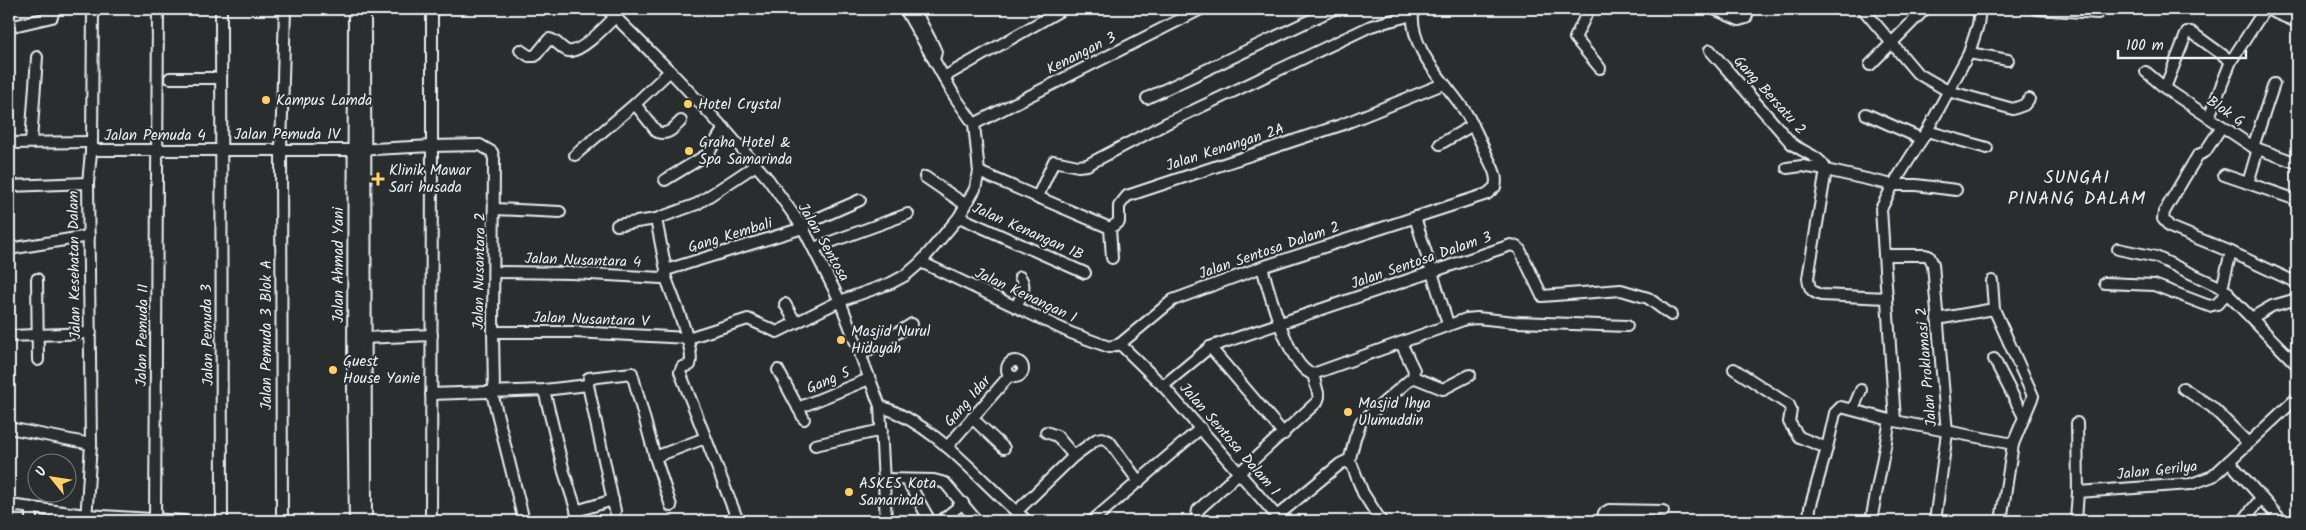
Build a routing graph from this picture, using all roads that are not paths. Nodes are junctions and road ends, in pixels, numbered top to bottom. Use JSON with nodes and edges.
{"nodes":[{"id":1,"x":54,"y":9,"type":"edge"},
{"id":2,"x":93,"y":9,"type":"edge"},
{"id":3,"x":158,"y":9,"type":"edge"},
{"id":4,"x":221,"y":9,"type":"edge"},
{"id":5,"x":285,"y":9,"type":"edge"},
{"id":6,"x":355,"y":9,"type":"edge"},
{"id":7,"x":364,"y":9,"type":"edge"},
{"id":8,"x":432,"y":9,"type":"edge"},
{"id":9,"x":606,"y":9,"type":"edge"},
{"id":10,"x":913,"y":9,"type":"edge"},
{"id":11,"x":1063,"y":9,"type":"edge"},
{"id":12,"x":1201,"y":9,"type":"edge"},
{"id":13,"x":1334,"y":9,"type":"edge"},
{"id":14,"x":1589,"y":9,"type":"edge"},
{"id":15,"x":1714,"y":9,"type":"edge"},
{"id":16,"x":1749,"y":9,"type":"edge"},
{"id":17,"x":1863,"y":9,"type":"edge"},
{"id":18,"x":1925,"y":9,"type":"edge"},
{"id":19,"x":1980,"y":9,"type":"edge"},
{"id":20,"x":2036,"y":9,"type":"edge"},
{"id":21,"x":2265,"y":9,"type":"edge"},
{"id":22,"x":2280,"y":11,"type":"edge"},
{"id":23,"x":1412,"y":12,"type":"edge"},
{"id":24,"x":2098,"y":13,"type":"dead end"},
{"id":25,"x":615,"y":17,"type":"junction"},
{"id":26,"x":2297,"y":22,"type":"edge"},
{"id":27,"x":9,"y":27,"type":"edge"},
{"id":28,"x":1891,"y":44,"type":"junction"},
{"id":29,"x":520,"y":50,"type":"dead end"},
{"id":30,"x":1710,"y":50,"type":"dead end"},
{"id":31,"x":1969,"y":53,"type":"junction"},
{"id":32,"x":37,"y":57,"type":"dead end"},
{"id":33,"x":2008,"y":60,"type":"dead end"},
{"id":34,"x":2231,"y":61,"type":"junction"},
{"id":35,"x":1870,"y":65,"type":"dead end"},
{"id":36,"x":1600,"y":68,"type":"dead end"},
{"id":37,"x":670,"y":71,"type":"junction"},
{"id":38,"x":2146,"y":72,"type":"dead end"},
{"id":39,"x":944,"y":77,"type":"junction"},
{"id":40,"x":170,"y":78,"type":"dead end"},
{"id":41,"x":221,"y":78,"type":"junction"},
{"id":42,"x":1443,"y":84,"type":"junction"},
{"id":43,"x":2274,"y":84,"type":"dead end"},
{"id":44,"x":2165,"y":88,"type":"junction"},
{"id":45,"x":1948,"y":91,"type":"junction"},
{"id":46,"x":1147,"y":98,"type":"dead end"},
{"id":47,"x":2029,"y":99,"type":"dead end"},
{"id":48,"x":635,"y":104,"type":"junction"},
{"id":49,"x":1866,"y":114,"type":"dead end"},
{"id":50,"x":2209,"y":117,"type":"junction"},
{"id":51,"x":681,"y":121,"type":"dead end"},
{"id":52,"x":974,"y":124,"type":"junction"},
{"id":53,"x":1473,"y":125,"type":"junction"},
{"id":54,"x":2222,"y":126,"type":"junction"},
{"id":55,"x":724,"y":128,"type":"junction"},
{"id":56,"x":1925,"y":135,"type":"junction"},
{"id":57,"x":31,"y":142,"type":"junction"},
{"id":58,"x":9,"y":143,"type":"edge"},
{"id":59,"x":1440,"y":144,"type":"dead end"},
{"id":60,"x":91,"y":146,"type":"junction"},
{"id":61,"x":432,"y":146,"type":"junction"},
{"id":62,"x":282,"y":148,"type":"junction"},
{"id":63,"x":1987,"y":148,"type":"dead end"},
{"id":64,"x":2255,"y":148,"type":"junction"},
{"id":65,"x":220,"y":149,"type":"junction"},
{"id":66,"x":157,"y":150,"type":"junction"},
{"id":67,"x":359,"y":150,"type":"junction"},
{"id":68,"x":575,"y":155,"type":"dead end"},
{"id":69,"x":2297,"y":163,"type":"edge"},
{"id":70,"x":756,"y":165,"type":"junction"},
{"id":71,"x":1787,"y":168,"type":"dead end"},
{"id":72,"x":1826,"y":170,"type":"junction"},
{"id":73,"x":979,"y":172,"type":"junction"},
{"id":74,"x":2224,"y":175,"type":"dead end"},
{"id":75,"x":925,"y":178,"type":"dead end"},
{"id":76,"x":665,"y":180,"type":"dead end"},
{"id":77,"x":2248,"y":183,"type":"junction"},
{"id":78,"x":88,"y":184,"type":"junction"},
{"id":79,"x":1893,"y":185,"type":"junction"},
{"id":80,"x":9,"y":186,"type":"edge"},
{"id":81,"x":1956,"y":190,"type":"dead end"},
{"id":82,"x":1037,"y":198,"type":"junction"},
{"id":83,"x":860,"y":200,"type":"dead end"},
{"id":84,"x":2297,"y":200,"type":"edge"},
{"id":85,"x":966,"y":205,"type":"junction"},
{"id":86,"x":495,"y":209,"type":"junction"},
{"id":87,"x":560,"y":212,"type":"dead end"},
{"id":88,"x":908,"y":214,"type":"dead end"},
{"id":89,"x":959,"y":217,"type":"junction"},
{"id":90,"x":1415,"y":217,"type":"junction"},
{"id":91,"x":656,"y":218,"type":"junction"},
{"id":92,"x":617,"y":224,"type":"dead end"},
{"id":93,"x":802,"y":227,"type":"junction"},
{"id":94,"x":1110,"y":228,"type":"junction"},
{"id":95,"x":89,"y":236,"type":"junction"},
{"id":96,"x":814,"y":248,"type":"junction"},
{"id":97,"x":9,"y":249,"type":"edge"},
{"id":98,"x":2118,"y":249,"type":"dead end"},
{"id":99,"x":2231,"y":252,"type":"junction"},
{"id":100,"x":1884,"y":256,"type":"junction"},
{"id":101,"x":1112,"y":258,"type":"dead end"},
{"id":102,"x":921,"y":262,"type":"junction"},
{"id":103,"x":1262,"y":268,"type":"junction"},
{"id":104,"x":494,"y":272,"type":"junction"},
{"id":105,"x":665,"y":273,"type":"junction"},
{"id":106,"x":1084,"y":273,"type":"dead end"},
{"id":107,"x":1433,"y":273,"type":"junction"},
{"id":108,"x":1020,"y":277,"type":"dead end"},
{"id":109,"x":37,"y":279,"type":"dead end"},
{"id":110,"x":1992,"y":281,"type":"dead end"},
{"id":111,"x":2296,"y":282,"type":"edge"},
{"id":112,"x":2105,"y":283,"type":"dead end"},
{"id":113,"x":2225,"y":290,"type":"junction"},
{"id":114,"x":1888,"y":298,"type":"junction"},
{"id":115,"x":2297,"y":299,"type":"edge"},
{"id":116,"x":840,"y":301,"type":"junction"},
{"id":117,"x":785,"y":304,"type":"dead end"},
{"id":118,"x":1016,"y":308,"type":"junction"},
{"id":119,"x":1994,"y":309,"type":"junction"},
{"id":120,"x":1672,"y":315,"type":"dead end"},
{"id":121,"x":2253,"y":317,"type":"junction"},
{"id":122,"x":1937,"y":319,"type":"junction"},
{"id":123,"x":796,"y":323,"type":"junction"},
{"id":124,"x":912,"y":324,"type":"dead end"},
{"id":125,"x":1280,"y":324,"type":"junction"},
{"id":126,"x":1448,"y":324,"type":"junction"},
{"id":127,"x":1627,"y":326,"type":"dead end"},
{"id":128,"x":493,"y":332,"type":"junction"},
{"id":129,"x":90,"y":333,"type":"junction"},
{"id":130,"x":38,"y":335,"type":"junction"},
{"id":131,"x":432,"y":335,"type":"junction"},
{"id":132,"x":9,"y":336,"type":"edge"},
{"id":133,"x":364,"y":338,"type":"junction"},
{"id":134,"x":688,"y":338,"type":"junction"},
{"id":135,"x":1401,"y":343,"type":"junction"},
{"id":136,"x":1120,"y":344,"type":"junction"},
{"id":137,"x":1210,"y":347,"type":"junction"},
{"id":138,"x":861,"y":355,"type":"junction"},
{"id":139,"x":1994,"y":359,"type":"dead end"},
{"id":140,"x":38,"y":360,"type":"dead end"},
{"id":141,"x":2297,"y":365,"type":"edge"},
{"id":142,"x":1734,"y":368,"type":"dead end"},
{"id":143,"x":778,"y":370,"type":"dead end"},
{"id":144,"x":1313,"y":374,"type":"junction"},
{"id":145,"x":1010,"y":375,"type":"dead end"},
{"id":146,"x":1470,"y":375,"type":"dead end"},
{"id":147,"x":1413,"y":377,"type":"junction"},
{"id":148,"x":869,"y":378,"type":"junction"},
{"id":149,"x":588,"y":385,"type":"junction"},
{"id":150,"x":1163,"y":386,"type":"junction"},
{"id":151,"x":2182,"y":388,"type":"dead end"},
{"id":152,"x":544,"y":390,"type":"junction"},
{"id":153,"x":1861,"y":390,"type":"dead end"},
{"id":154,"x":493,"y":392,"type":"junction"},
{"id":155,"x":431,"y":394,"type":"junction"},
{"id":156,"x":2297,"y":398,"type":"edge"},
{"id":157,"x":880,"y":406,"type":"junction"},
{"id":158,"x":798,"y":408,"type":"junction"},
{"id":159,"x":1853,"y":409,"type":"junction"},
{"id":160,"x":2024,"y":417,"type":"junction"},
{"id":161,"x":972,"y":418,"type":"junction"},
{"id":162,"x":804,"y":419,"type":"dead end"},
{"id":163,"x":1892,"y":421,"type":"junction"},
{"id":164,"x":2077,"y":423,"type":"dead end"},
{"id":165,"x":9,"y":428,"type":"edge"},
{"id":166,"x":1201,"y":428,"type":"junction"},
{"id":167,"x":882,"y":430,"type":"junction"},
{"id":168,"x":1046,"y":432,"type":"dead end"},
{"id":169,"x":1947,"y":433,"type":"junction"},
{"id":170,"x":1284,"y":434,"type":"junction"},
{"id":171,"x":705,"y":438,"type":"junction"},
{"id":172,"x":2248,"y":443,"type":"junction"},
{"id":173,"x":91,"y":444,"type":"junction"},
{"id":174,"x":2013,"y":444,"type":"junction"},
{"id":175,"x":815,"y":445,"type":"dead end"},
{"id":176,"x":948,"y":447,"type":"junction"},
{"id":177,"x":1004,"y":448,"type":"dead end"},
{"id":178,"x":1827,"y":448,"type":"junction"},
{"id":179,"x":1074,"y":456,"type":"junction"},
{"id":180,"x":655,"y":457,"type":"junction"},
{"id":181,"x":2229,"y":461,"type":"junction"},
{"id":182,"x":1348,"y":462,"type":"junction"},
{"id":183,"x":1240,"y":472,"type":"junction"},
{"id":184,"x":884,"y":479,"type":"junction"},
{"id":185,"x":907,"y":480,"type":"junction"},
{"id":186,"x":1139,"y":482,"type":"junction"},
{"id":187,"x":2078,"y":492,"type":"junction"},
{"id":188,"x":2261,"y":498,"type":"junction"},
{"id":189,"x":613,"y":500,"type":"junction"},
{"id":190,"x":963,"y":503,"type":"junction"},
{"id":191,"x":9,"y":505,"type":"edge"},
{"id":192,"x":671,"y":506,"type":"dead end"},
{"id":193,"x":31,"y":508,"type":"junction"},
{"id":194,"x":576,"y":511,"type":"junction"},
{"id":195,"x":615,"y":511,"type":"dead end"},
{"id":196,"x":1663,"y":511,"type":"dead end"},
{"id":197,"x":1016,"y":512,"type":"junction"},
{"id":198,"x":86,"y":518,"type":"edge"},
{"id":199,"x":1279,"y":519,"type":"edge"},
{"id":200,"x":154,"y":520,"type":"edge"},
{"id":201,"x":31,"y":521,"type":"edge"},
{"id":202,"x":184,"y":521,"type":"edge"},
{"id":203,"x":222,"y":521,"type":"edge"},
{"id":204,"x":282,"y":521,"type":"edge"},
{"id":205,"x":356,"y":521,"type":"edge"},
{"id":206,"x":365,"y":521,"type":"edge"},
{"id":207,"x":431,"y":521,"type":"edge"},
{"id":208,"x":524,"y":521,"type":"edge"},
{"id":209,"x":580,"y":521,"type":"edge"},
{"id":210,"x":738,"y":521,"type":"edge"},
{"id":211,"x":886,"y":521,"type":"edge"},
{"id":212,"x":930,"y":521,"type":"edge"},
{"id":213,"x":941,"y":521,"type":"edge"},
{"id":214,"x":977,"y":521,"type":"edge"},
{"id":215,"x":1027,"y":521,"type":"edge"},
{"id":216,"x":1092,"y":521,"type":"edge"},
{"id":217,"x":1201,"y":521,"type":"edge"},
{"id":218,"x":1381,"y":521,"type":"edge"},
{"id":219,"x":1602,"y":521,"type":"edge"},
{"id":220,"x":1809,"y":521,"type":"edge"},
{"id":221,"x":1871,"y":521,"type":"edge"},
{"id":222,"x":1935,"y":521,"type":"edge"},
{"id":223,"x":2001,"y":521,"type":"edge"},
{"id":224,"x":2076,"y":521,"type":"edge"},
{"id":225,"x":2243,"y":521,"type":"edge"},
{"id":226,"x":2282,"y":521,"type":"edge"}],
"edges":[{"from":1,"to":27,"type":"street"},
{"from":2,"to":60,"type":"street","name":"Jalan Kesehatan Dalam"},
{"from":3,"to":66,"type":"street","name":"Jalan Pemuda II"},
{"from":4,"to":41,"type":"street","name":"Jalan Pemuda 3"},
{"from":5,"to":62,"type":"street","name":"Jalan Pemuda 3 Blok A"},
{"from":6,"to":67,"type":"main road","name":"Jalan Ahmad Yani"},
{"from":7,"to":67,"type":"main road","name":"Jalan Ahmad Yani"},
{"from":8,"to":61,"type":"street"},
{"from":9,"to":25,"type":"street","name":"Jalan Sentosa"},
{"from":10,"to":39,"type":"street"},
{"from":11,"to":39,"type":"street"},
{"from":12,"to":52,"type":"street","name":"Kenangan 3"},
{"from":13,"to":46,"type":"street"},
{"from":14,"to":36,"type":"street"},
{"from":15,"to":16,"type":"street"},
{"from":17,"to":28,"type":"street"},
{"from":18,"to":28,"type":"street"},
{"from":19,"to":31,"type":"street"},
{"from":20,"to":24,"type":"street"},
{"from":21,"to":22,"type":"street"},
{"from":21,"to":34,"type":"street"},
{"from":22,"to":26,"type":"street"},
{"from":23,"to":42,"type":"street"},
{"from":23,"to":82,"type":"street"},
{"from":25,"to":29,"type":"street"},
{"from":25,"to":37,"type":"street","name":"Jalan Sentosa"},
{"from":28,"to":35,"type":"street"},
{"from":28,"to":45,"type":"street"},
{"from":30,"to":72,"type":"street","name":"Gang Bersatu 2"},
{"from":31,"to":33,"type":"street"},
{"from":31,"to":45,"type":"street"},
{"from":32,"to":57,"type":"street"},
{"from":34,"to":44,"type":"street"},
{"from":34,"to":50,"type":"street"},
{"from":37,"to":48,"type":"street"},
{"from":37,"to":55,"type":"street","name":"Jalan Sentosa"},
{"from":38,"to":44,"type":"street","name":"Blok G"},
{"from":39,"to":52,"type":"street"},
{"from":40,"to":41,"type":"street"},
{"from":41,"to":65,"type":"street","name":"Jalan Pemuda 3"},
{"from":42,"to":53,"type":"street"},
{"from":42,"to":94,"type":"street","name":"Jalan Kenangan 2A"},
{"from":43,"to":64,"type":"street"},
{"from":44,"to":50,"type":"street","name":"Blok G"},
{"from":45,"to":47,"type":"street"},
{"from":45,"to":56,"type":"street"},
{"from":48,"to":51,"type":"street"},
{"from":48,"to":68,"type":"street"},
{"from":49,"to":56,"type":"street"},
{"from":50,"to":54,"type":"street","name":"Blok G"},
{"from":52,"to":73,"type":"street"},
{"from":53,"to":59,"type":"street"},
{"from":53,"to":90,"type":"street","name":"Jalan Sentosa Dalam 2"},
{"from":54,"to":64,"type":"street","name":"Blok G"},
{"from":54,"to":99,"type":"street"},
{"from":55,"to":70,"type":"street","name":"Jalan Sentosa"},
{"from":55,"to":76,"type":"street"},
{"from":56,"to":63,"type":"street"},
{"from":56,"to":79,"type":"street"},
{"from":57,"to":58,"type":"street","name":"Jalan Pemuda 4"},
{"from":57,"to":60,"type":"street","name":"Jalan Pemuda 4"},
{"from":60,"to":66,"type":"street","name":"Jalan Pemuda 4"},
{"from":60,"to":78,"type":"street","name":"Jalan Kesehatan Dalam"},
{"from":61,"to":67,"type":"street","name":"Jalan Pemuda IV"},
{"from":61,"to":86,"type":"street","name":"Jalan Nusantara 2"},
{"from":61,"to":131,"type":"street"},
{"from":62,"to":65,"type":"street","name":"Jalan Pemuda IV"},
{"from":62,"to":67,"type":"street","name":"Jalan Pemuda IV"},
{"from":62,"to":204,"type":"street","name":"Jalan Pemuda 3 Blok A"},
{"from":64,"to":69,"type":"street","name":"Blok G"},
{"from":64,"to":77,"type":"street"},
{"from":65,"to":66,"type":"street","name":"Jalan Pemuda 4"},
{"from":65,"to":203,"type":"street","name":"Jalan Pemuda 3"},
{"from":66,"to":200,"type":"street","name":"Jalan Pemuda II"},
{"from":67,"to":133,"type":"main road","name":"Jalan Ahmad Yani"},
{"from":67,"to":205,"type":"main road","name":"Jalan Ahmad Yani"},
{"from":70,"to":91,"type":"street"},
{"from":70,"to":93,"type":"street","name":"Jalan Sentosa"},
{"from":71,"to":72,"type":"street"},
{"from":72,"to":79,"type":"street","name":"Gang Bersatu 2"},
{"from":72,"to":114,"type":"street"},
{"from":73,"to":82,"type":"street"},
{"from":73,"to":85,"type":"street"},
{"from":74,"to":77,"type":"street"},
{"from":75,"to":85,"type":"street"},
{"from":77,"to":84,"type":"street"},
{"from":78,"to":80,"type":"street"},
{"from":78,"to":95,"type":"street","name":"Jalan Kesehatan Dalam"},
{"from":79,"to":81,"type":"street","name":"Gang Bersatu 2"},
{"from":79,"to":100,"type":"street"},
{"from":82,"to":94,"type":"street"},
{"from":83,"to":93,"type":"street","name":"Gang Kembali"},
{"from":85,"to":89,"type":"street"},
{"from":86,"to":87,"type":"street"},
{"from":86,"to":104,"type":"street","name":"Jalan Nusantara 2"},
{"from":88,"to":96,"type":"street"},
{"from":89,"to":102,"type":"street"},
{"from":89,"to":106,"type":"street","name":"Jalan Kenangan 1B"},
{"from":90,"to":103,"type":"street","name":"Jalan Sentosa Dalam 2"},
{"from":90,"to":107,"type":"street"},
{"from":91,"to":92,"type":"street"},
{"from":91,"to":105,"type":"street"},
{"from":93,"to":96,"type":"street","name":"Jalan Sentosa"},
{"from":93,"to":105,"type":"street","name":"Gang Kembali"},
{"from":94,"to":101,"type":"street"},
{"from":95,"to":97,"type":"street"},
{"from":95,"to":129,"type":"street","name":"Jalan Kesehatan Dalam"},
{"from":96,"to":116,"type":"street","name":"Jalan Sentosa"},
{"from":98,"to":113,"type":"street"},
{"from":99,"to":111,"type":"street"},
{"from":99,"to":113,"type":"street"},
{"from":100,"to":114,"type":"street"},
{"from":100,"to":122,"type":"street","name":"Jalan Proklamasi 2"},
{"from":102,"to":116,"type":"street"},
{"from":102,"to":118,"type":"street","name":"Jalan Kenangan 1"},
{"from":103,"to":125,"type":"street"},
{"from":103,"to":136,"type":"street","name":"Jalan Sentosa Dalam 2"},
{"from":104,"to":105,"type":"street","name":"Jalan Nusantara 4"},
{"from":104,"to":128,"type":"street","name":"Jalan Nusantara 2"},
{"from":105,"to":134,"type":"street"},
{"from":107,"to":120,"type":"street","name":"Jalan Sentosa Dalam 3"},
{"from":107,"to":125,"type":"street","name":"Jalan Sentosa Dalam 3"},
{"from":107,"to":126,"type":"street"},
{"from":108,"to":118,"type":"street"},
{"from":109,"to":130,"type":"street"},
{"from":110,"to":119,"type":"street"},
{"from":112,"to":113,"type":"street"},
{"from":113,"to":121,"type":"street"},
{"from":114,"to":163,"type":"street"},
{"from":115,"to":121,"type":"street"},
{"from":116,"to":123,"type":"street"},
{"from":116,"to":138,"type":"street","name":"Jalan Sentosa"},
{"from":117,"to":123,"type":"street"},
{"from":118,"to":136,"type":"street","name":"Jalan Kenangan 1"},
{"from":119,"to":122,"type":"street"},
{"from":119,"to":160,"type":"street"},
{"from":121,"to":141,"type":"street"},
{"from":122,"to":169,"type":"street","name":"Jalan Proklamasi 2"},
{"from":123,"to":134,"type":"street"},
{"from":124,"to":138,"type":"street"},
{"from":125,"to":137,"type":"street","name":"Jalan Sentosa Dalam 3"},
{"from":125,"to":144,"type":"street"},
{"from":126,"to":127,"type":"street"},
{"from":126,"to":135,"type":"street"},
{"from":128,"to":134,"type":"street","name":"Jalan Nusantara V"},
{"from":128,"to":154,"type":"street","name":"Jalan Nusantara 2"},
{"from":129,"to":130,"type":"street"},
{"from":129,"to":173,"type":"street","name":"Jalan Kesehatan Dalam"},
{"from":130,"to":132,"type":"street"},
{"from":130,"to":140,"type":"street"},
{"from":131,"to":133,"type":"street"},
{"from":131,"to":155,"type":"street"},
{"from":133,"to":206,"type":"main road","name":"Jalan Ahmad Yani"},
{"from":134,"to":171,"type":"street"},
{"from":135,"to":144,"type":"street"},
{"from":135,"to":147,"type":"street"},
{"from":136,"to":150,"type":"street","name":"Jalan Sentosa Dalam 1"},
{"from":137,"to":150,"type":"street","name":"Jalan Sentosa Dalam 3"},
{"from":137,"to":170,"type":"street"},
{"from":138,"to":148,"type":"street","name":"Jalan Sentosa"},
{"from":139,"to":160,"type":"street"},
{"from":142,"to":178,"type":"street"},
{"from":143,"to":158,"type":"street","name":"Gang 5"},
{"from":144,"to":170,"type":"street"},
{"from":145,"to":161,"type":"street","name":"Gang Idar"},
{"from":146,"to":147,"type":"street"},
{"from":147,"to":182,"type":"street"},
{"from":148,"to":157,"type":"street","name":"Jalan Sentosa"},
{"from":148,"to":158,"type":"street","name":"Gang 5"},
{"from":149,"to":152,"type":"street"},
{"from":149,"to":180,"type":"street"},
{"from":149,"to":189,"type":"street"},
{"from":150,"to":166,"type":"street","name":"Jalan Sentosa Dalam 1"},
{"from":151,"to":172,"type":"street"},
{"from":152,"to":154,"type":"street"},
{"from":152,"to":194,"type":"street"},
{"from":153,"to":159,"type":"street"},
{"from":154,"to":155,"type":"street"},
{"from":154,"to":208,"type":"street","name":"Jalan Nusantara 2"},
{"from":155,"to":207,"type":"street"},
{"from":156,"to":172,"type":"street","name":"Jalan Gerilya"},
{"from":157,"to":167,"type":"street","name":"Jalan Sentosa"},
{"from":157,"to":176,"type":"street"},
{"from":158,"to":162,"type":"street","name":"Gang 5"},
{"from":159,"to":163,"type":"street"},
{"from":159,"to":178,"type":"street"},
{"from":160,"to":174,"type":"street"},
{"from":161,"to":176,"type":"street","name":"Gang Idar"},
{"from":161,"to":177,"type":"street"},
{"from":163,"to":169,"type":"street"},
{"from":163,"to":221,"type":"street"},
{"from":164,"to":187,"type":"street"},
{"from":165,"to":173,"type":"street"},
{"from":166,"to":183,"type":"street","name":"Jalan Sentosa Dalam 1"},
{"from":166,"to":186,"type":"street"},
{"from":167,"to":175,"type":"street"},
{"from":167,"to":184,"type":"street","name":"Jalan Sentosa"},
{"from":168,"to":179,"type":"street"},
{"from":169,"to":174,"type":"street"},
{"from":169,"to":222,"type":"street","name":"Jalan Proklamasi 2"},
{"from":170,"to":183,"type":"street"},
{"from":171,"to":180,"type":"street"},
{"from":171,"to":210,"type":"street"},
{"from":172,"to":181,"type":"street","name":"Jalan Gerilya"},
{"from":173,"to":198,"type":"street","name":"Jalan Kesehatan Dalam"},
{"from":174,"to":223,"type":"street"},
{"from":176,"to":197,"type":"street"},
{"from":178,"to":220,"type":"street"},
{"from":179,"to":186,"type":"street"},
{"from":179,"to":197,"type":"street"},
{"from":180,"to":192,"type":"street"},
{"from":181,"to":187,"type":"street","name":"Jalan Gerilya"},
{"from":181,"to":188,"type":"street"},
{"from":182,"to":199,"type":"street"},
{"from":182,"to":218,"type":"street"},
{"from":183,"to":199,"type":"street","name":"Jalan Sentosa Dalam 1"},
{"from":183,"to":217,"type":"street"},
{"from":184,"to":185,"type":"street"},
{"from":184,"to":211,"type":"street","name":"Jalan Sentosa"},
{"from":185,"to":190,"type":"street"},
{"from":185,"to":212,"type":"street"},
{"from":186,"to":216,"type":"street"},
{"from":187,"to":224,"type":"street"},
{"from":188,"to":225,"type":"street"},
{"from":188,"to":226,"type":"street"},
{"from":189,"to":194,"type":"street"},
{"from":189,"to":195,"type":"street"},
{"from":190,"to":213,"type":"street"},
{"from":190,"to":214,"type":"street"},
{"from":191,"to":193,"type":"street"},
{"from":193,"to":198,"type":"street"},
{"from":193,"to":201,"type":"street"},
{"from":194,"to":209,"type":"street"},
{"from":196,"to":219,"type":"street"},
{"from":197,"to":215,"type":"street"},
{"from":198,"to":200,"type":"street"},
{"from":200,"to":202,"type":"street"}]}
